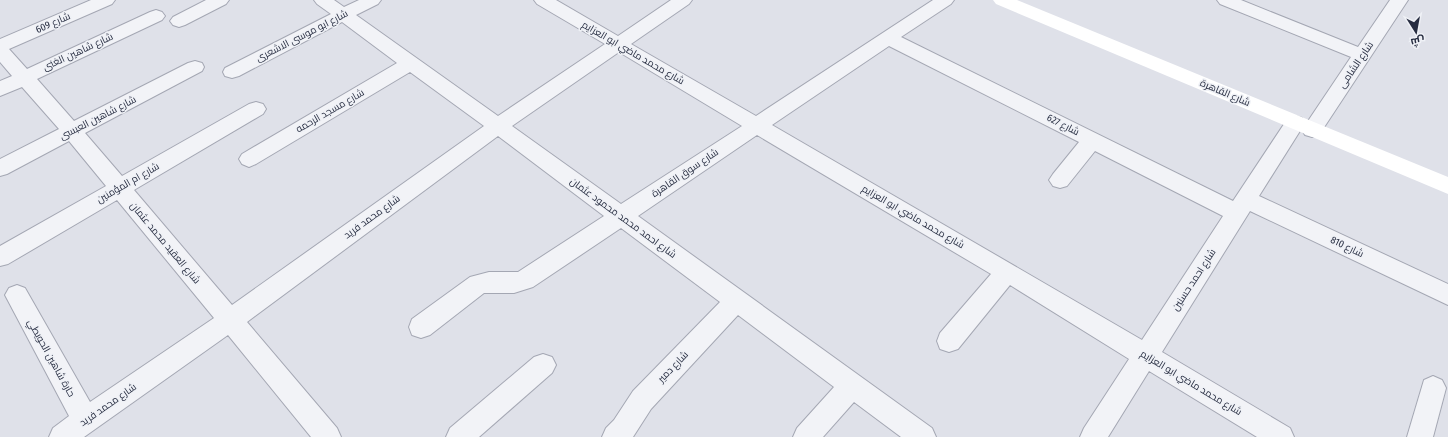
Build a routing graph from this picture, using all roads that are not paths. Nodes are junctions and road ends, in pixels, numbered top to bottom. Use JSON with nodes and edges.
{"nodes":[{"id":1,"x":106,"y":0,"type":"edge"},
{"id":2,"x":220,"y":0,"type":"edge"},
{"id":3,"x":324,"y":0,"type":"edge"},
{"id":4,"x":372,"y":0,"type":"edge"},
{"id":5,"x":543,"y":0,"type":"edge"},
{"id":6,"x":683,"y":0,"type":"edge"},
{"id":7,"x":945,"y":0,"type":"edge"},
{"id":8,"x":1002,"y":0,"type":"edge"},
{"id":9,"x":1226,"y":0,"type":"edge"},
{"id":10,"x":1399,"y":0,"type":"edge"},
{"id":11,"x":344,"y":14,"type":"junction"},
{"id":12,"x":156,"y":16,"type":"dead end"},
{"id":13,"x":179,"y":21,"type":"dead end"},
{"id":14,"x":888,"y":38,"type":"junction"},
{"id":15,"x":618,"y":44,"type":"junction"},
{"id":16,"x":0,"y":46,"type":"edge"},
{"id":17,"x":0,"y":50,"type":"edge"},
{"id":18,"x":1362,"y":55,"type":"junction"},
{"id":19,"x":411,"y":63,"type":"junction"},
{"id":20,"x":195,"y":67,"type":"dead end"},
{"id":21,"x":232,"y":72,"type":"dead end"},
{"id":22,"x":24,"y":78,"type":"junction"},
{"id":23,"x":0,"y":89,"type":"edge"},
{"id":24,"x":256,"y":109,"type":"dead end"},
{"id":25,"x":756,"y":125,"type":"junction"},
{"id":26,"x":498,"y":126,"type":"junction"},
{"id":27,"x":1304,"y":126,"type":"junction"},
{"id":28,"x":72,"y":131,"type":"junction"},
{"id":29,"x":1092,"y":140,"type":"junction"},
{"id":30,"x":249,"y":159,"type":"dead end"},
{"id":31,"x":0,"y":168,"type":"edge"},
{"id":32,"x":1060,"y":180,"type":"dead end"},
{"id":33,"x":1448,"y":186,"type":"edge"},
{"id":34,"x":119,"y":188,"type":"junction"},
{"id":35,"x":1242,"y":206,"type":"junction"},
{"id":36,"x":620,"y":216,"type":"junction"},
{"id":37,"x":0,"y":257,"type":"edge"},
{"id":38,"x":1007,"y":272,"type":"junction"},
{"id":39,"x":17,"y":295,"type":"dead end"},
{"id":40,"x":1448,"y":295,"type":"edge"},
{"id":41,"x":736,"y":300,"type":"junction"},
{"id":42,"x":230,"y":320,"type":"junction"},
{"id":43,"x":421,"y":327,"type":"dead end"},
{"id":44,"x":949,"y":341,"type":"dead end"},
{"id":45,"x":1145,"y":356,"type":"junction"},
{"id":46,"x":543,"y":365,"type":"dead end"},
{"id":47,"x":852,"y":385,"type":"junction"},
{"id":48,"x":1433,"y":388,"type":"dead end"},
{"id":49,"x":72,"y":432,"type":"edge"},
{"id":50,"x":328,"y":437,"type":"edge"},
{"id":51,"x":460,"y":437,"type":"edge"},
{"id":52,"x":615,"y":437,"type":"edge"},
{"id":53,"x":806,"y":437,"type":"edge"},
{"id":54,"x":923,"y":437,"type":"edge"},
{"id":55,"x":1093,"y":437,"type":"edge"},
{"id":56,"x":1280,"y":437,"type":"edge"},
{"id":57,"x":1420,"y":437,"type":"edge"}],
"edges":[{"from":1,"to":16,"type":"street","name":"شارع 609"},
{"from":2,"to":13,"type":"street"},
{"from":3,"to":11,"type":"street","name":"شارع احمد محمد محمود عثمان"},
{"from":4,"to":11,"type":"street","name":"شارع ابو موسى الاشعرى"},
{"from":5,"to":15,"type":"street","name":"شارع محمد ماضي ابو العزايم"},
{"from":6,"to":15,"type":"street","name":"شارع محمد فريد"},
{"from":7,"to":14,"type":"street","name":"شارع سوق القاهرة"},
{"from":8,"to":27,"type":"street","name":"شارع القاهرة"},
{"from":9,"to":18,"type":"street"},
{"from":10,"to":18,"type":"street","name":"شارع الشامى"},
{"from":11,"to":19,"type":"street","name":"شارع احمد محمد محمود عثمان"},
{"from":11,"to":21,"type":"street","name":"شارع ابو موسى الاشعرى"},
{"from":12,"to":22,"type":"street","name":"شارع شاهين الغنى"},
{"from":14,"to":25,"type":"street","name":"شارع سوق القاهرة"},
{"from":14,"to":29,"type":"street","name":"شارع 627"},
{"from":15,"to":25,"type":"street","name":"شارع محمد ماضي ابو العزايم"},
{"from":15,"to":26,"type":"street","name":"شارع محمد فريد"},
{"from":17,"to":22,"type":"street","name":"شارع العقيد محمد عثمان"},
{"from":18,"to":27,"type":"street","name":"شارع الشامى"},
{"from":19,"to":26,"type":"street","name":"شارع احمد محمد محمود عثمان"},
{"from":19,"to":30,"type":"street","name":"شارع مسجد الرحمه"},
{"from":20,"to":28,"type":"street","name":"شارع شاهين العبسى"},
{"from":22,"to":23,"type":"street","name":"شارع شاهين الغنى"},
{"from":22,"to":28,"type":"street","name":"شارع العقيد محمد عثمان"},
{"from":24,"to":34,"type":"street","name":"شارع ام المؤمنين"},
{"from":25,"to":36,"type":"street","name":"شارع سوق القاهرة"},
{"from":25,"to":38,"type":"street","name":"شارع محمد ماضي ابو العزايم"},
{"from":26,"to":36,"type":"street","name":"شارع احمد محمد محمود عثمان"},
{"from":26,"to":42,"type":"street","name":"شارع محمد فريد"},
{"from":27,"to":33,"type":"street","name":"شارع القاهرة"},
{"from":27,"to":35,"type":"street","name":"شارع احمد حسنين"},
{"from":28,"to":31,"type":"street","name":"شارع شاهين العبسى"},
{"from":28,"to":34,"type":"street","name":"شارع العقيد محمد عثمان"},
{"from":29,"to":32,"type":"street"},
{"from":29,"to":35,"type":"street","name":"شارع 627"},
{"from":34,"to":37,"type":"street","name":"شارع ام المؤمنين"},
{"from":34,"to":42,"type":"street","name":"شارع العقيد محمد عثمان"},
{"from":35,"to":40,"type":"street","name":"شارع 810"},
{"from":35,"to":45,"type":"street","name":"شارع احمد حسنين"},
{"from":36,"to":41,"type":"street","name":"شارع احمد محمد محمود عثمان"},
{"from":36,"to":43,"type":"street","name":"شارع سوق القاهرة"},
{"from":38,"to":44,"type":"street"},
{"from":38,"to":45,"type":"street","name":"شارع محمد ماضي ابو العزايم"},
{"from":39,"to":49,"type":"street","name":"حارة شاهين الحويطي"},
{"from":41,"to":47,"type":"street","name":"شارع احمد محمد محمود عثمان"},
{"from":41,"to":52,"type":"street","name":"شارع دمير"},
{"from":42,"to":49,"type":"street","name":"شارع محمد فريد"},
{"from":42,"to":50,"type":"street","name":"شارع العقيد محمد عثمان"},
{"from":45,"to":55,"type":"street","name":"شارع احمد حسنين"},
{"from":45,"to":56,"type":"street","name":"شارع محمد ماضي ابو العزايم"},
{"from":46,"to":51,"type":"street"},
{"from":47,"to":53,"type":"street"},
{"from":47,"to":54,"type":"street","name":"شارع احمد محمد محمود عثمان"},
{"from":48,"to":57,"type":"street"}]}
